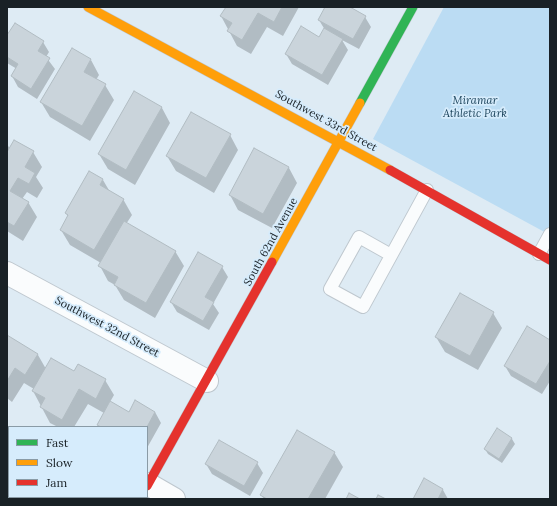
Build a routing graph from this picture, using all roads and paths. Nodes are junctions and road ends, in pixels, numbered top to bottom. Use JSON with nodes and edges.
{"nodes":[{"id":1,"x":88,"y":7,"type":"edge"},
{"id":2,"x":413,"y":7,"type":"edge"},
{"id":3,"x":340,"y":141,"type":"junction"},
{"id":4,"x":427,"y":190,"type":"junction"},
{"id":5,"x":550,"y":234,"type":"edge"},
{"id":6,"x":391,"y":254,"type":"junction"},
{"id":7,"x":539,"y":254,"type":"junction"},
{"id":8,"x":550,"y":260,"type":"edge"},
{"id":9,"x":7,"y":273,"type":"edge"},
{"id":10,"x":207,"y":381,"type":"junction"},
{"id":11,"x":148,"y":485,"type":"edge"},
{"id":12,"x":174,"y":499,"type":"edge"}],
"edges":[{"from":1,"to":3,"type":"street","name":"Southwest 33rd Street"},
{"from":2,"to":3,"type":"street","name":"South 62nd Avenue"},
{"from":3,"to":4,"type":"street","name":"Southwest 33rd Street"},
{"from":3,"to":10,"type":"street","name":"South 62nd Avenue"},
{"from":4,"to":6,"type":"lane"},
{"from":4,"to":7,"type":"street","name":"Southwest 33rd Street"},
{"from":5,"to":7,"type":"lane"},
{"from":6,"to":6,"type":"lane"},
{"from":7,"to":8,"type":"street","name":"Southwest 33rd Street"},
{"from":9,"to":10,"type":"street","name":"Southwest 32nd Street"},
{"from":10,"to":11,"type":"street","name":"South 62nd Avenue"},
{"from":11,"to":12,"type":"street"}]}
